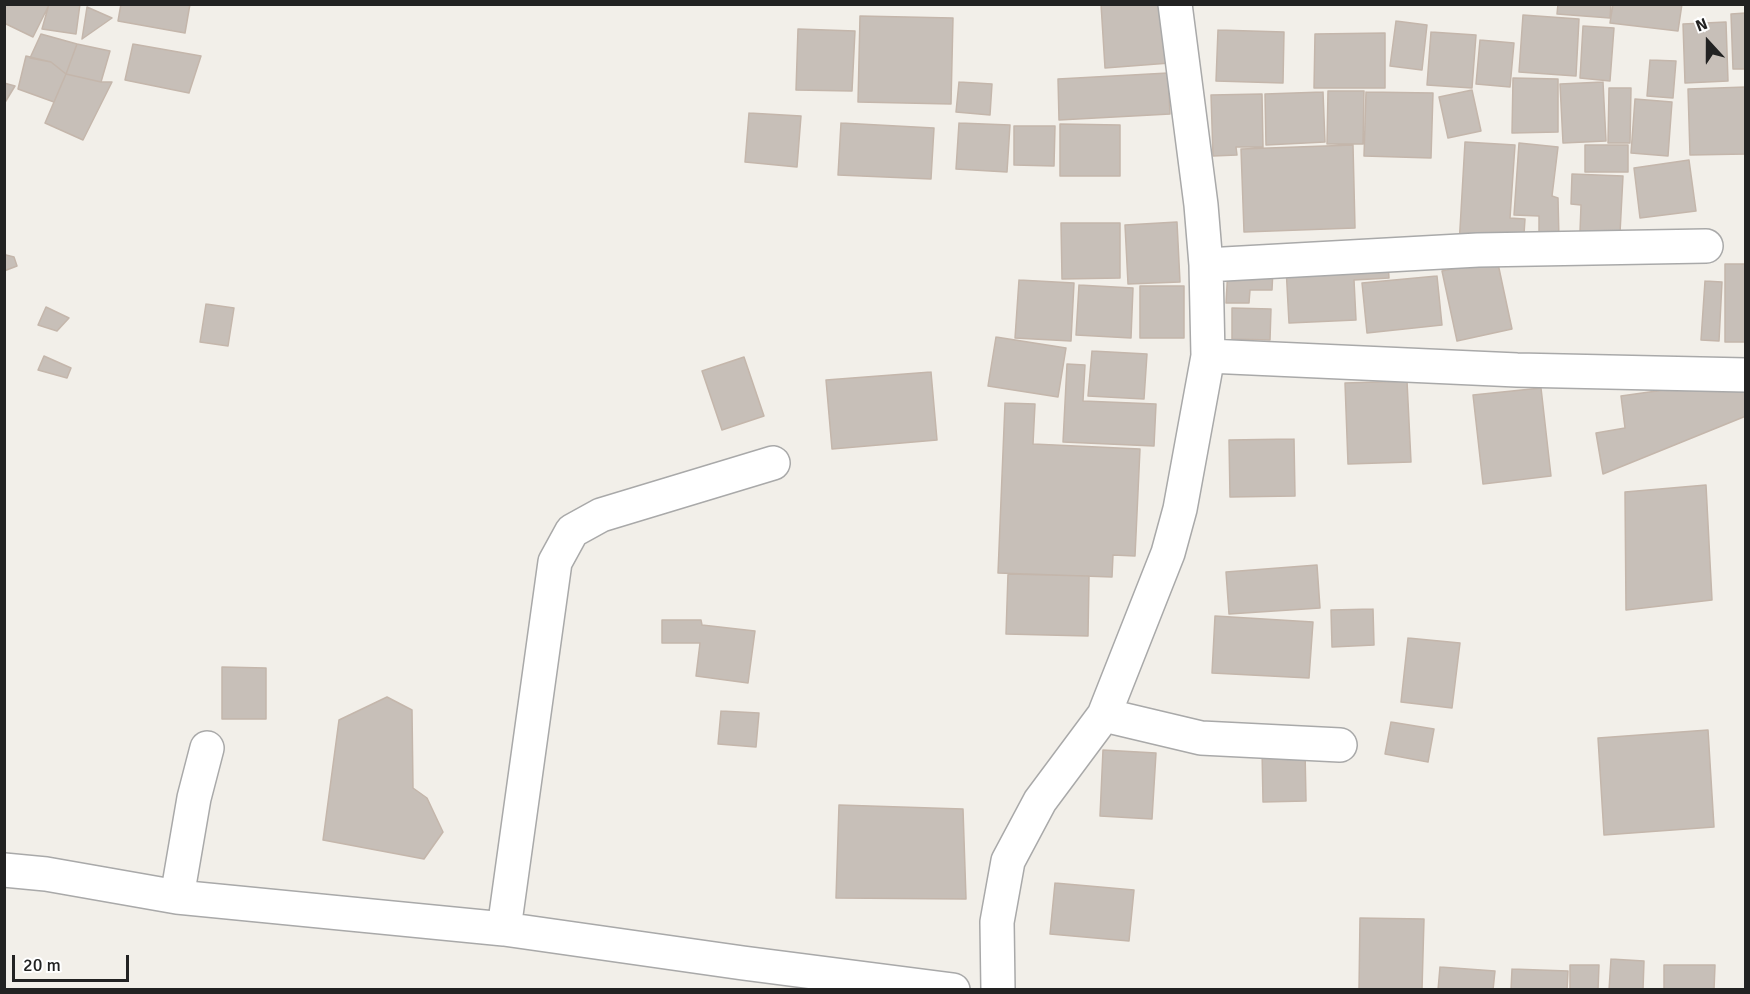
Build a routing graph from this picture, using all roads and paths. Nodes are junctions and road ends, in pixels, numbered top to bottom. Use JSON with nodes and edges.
{"nodes":[{"id":1,"x":1175,"y":4,"type":"edge"},
{"id":2,"x":1706,"y":246,"type":"dead end"},
{"id":3,"x":1206,"y":265,"type":"junction"},
{"id":4,"x":1208,"y":356,"type":"junction"},
{"id":5,"x":1746,"y":375,"type":"edge"},
{"id":6,"x":773,"y":463,"type":"dead end"},
{"id":7,"x":1104,"y":716,"type":"junction"},
{"id":8,"x":1340,"y":745,"type":"dead end"},
{"id":9,"x":207,"y":748,"type":"dead end"},
{"id":10,"x":4,"y":870,"type":"edge"},
{"id":11,"x":177,"y":897,"type":"junction"},
{"id":12,"x":504,"y":929,"type":"junction"},
{"id":13,"x":954,"y":990,"type":"edge"},
{"id":14,"x":998,"y":990,"type":"edge"}],
"edges":[{"from":1,"to":3,"type":"street"},
{"from":2,"to":3,"type":"street"},
{"from":3,"to":4,"type":"street"},
{"from":4,"to":5,"type":"street"},
{"from":4,"to":7,"type":"street"},
{"from":6,"to":12,"type":"street"},
{"from":7,"to":8,"type":"street"},
{"from":7,"to":14,"type":"street"},
{"from":9,"to":11,"type":"street"},
{"from":10,"to":11,"type":"street"},
{"from":11,"to":12,"type":"street"},
{"from":12,"to":13,"type":"street"}]}
